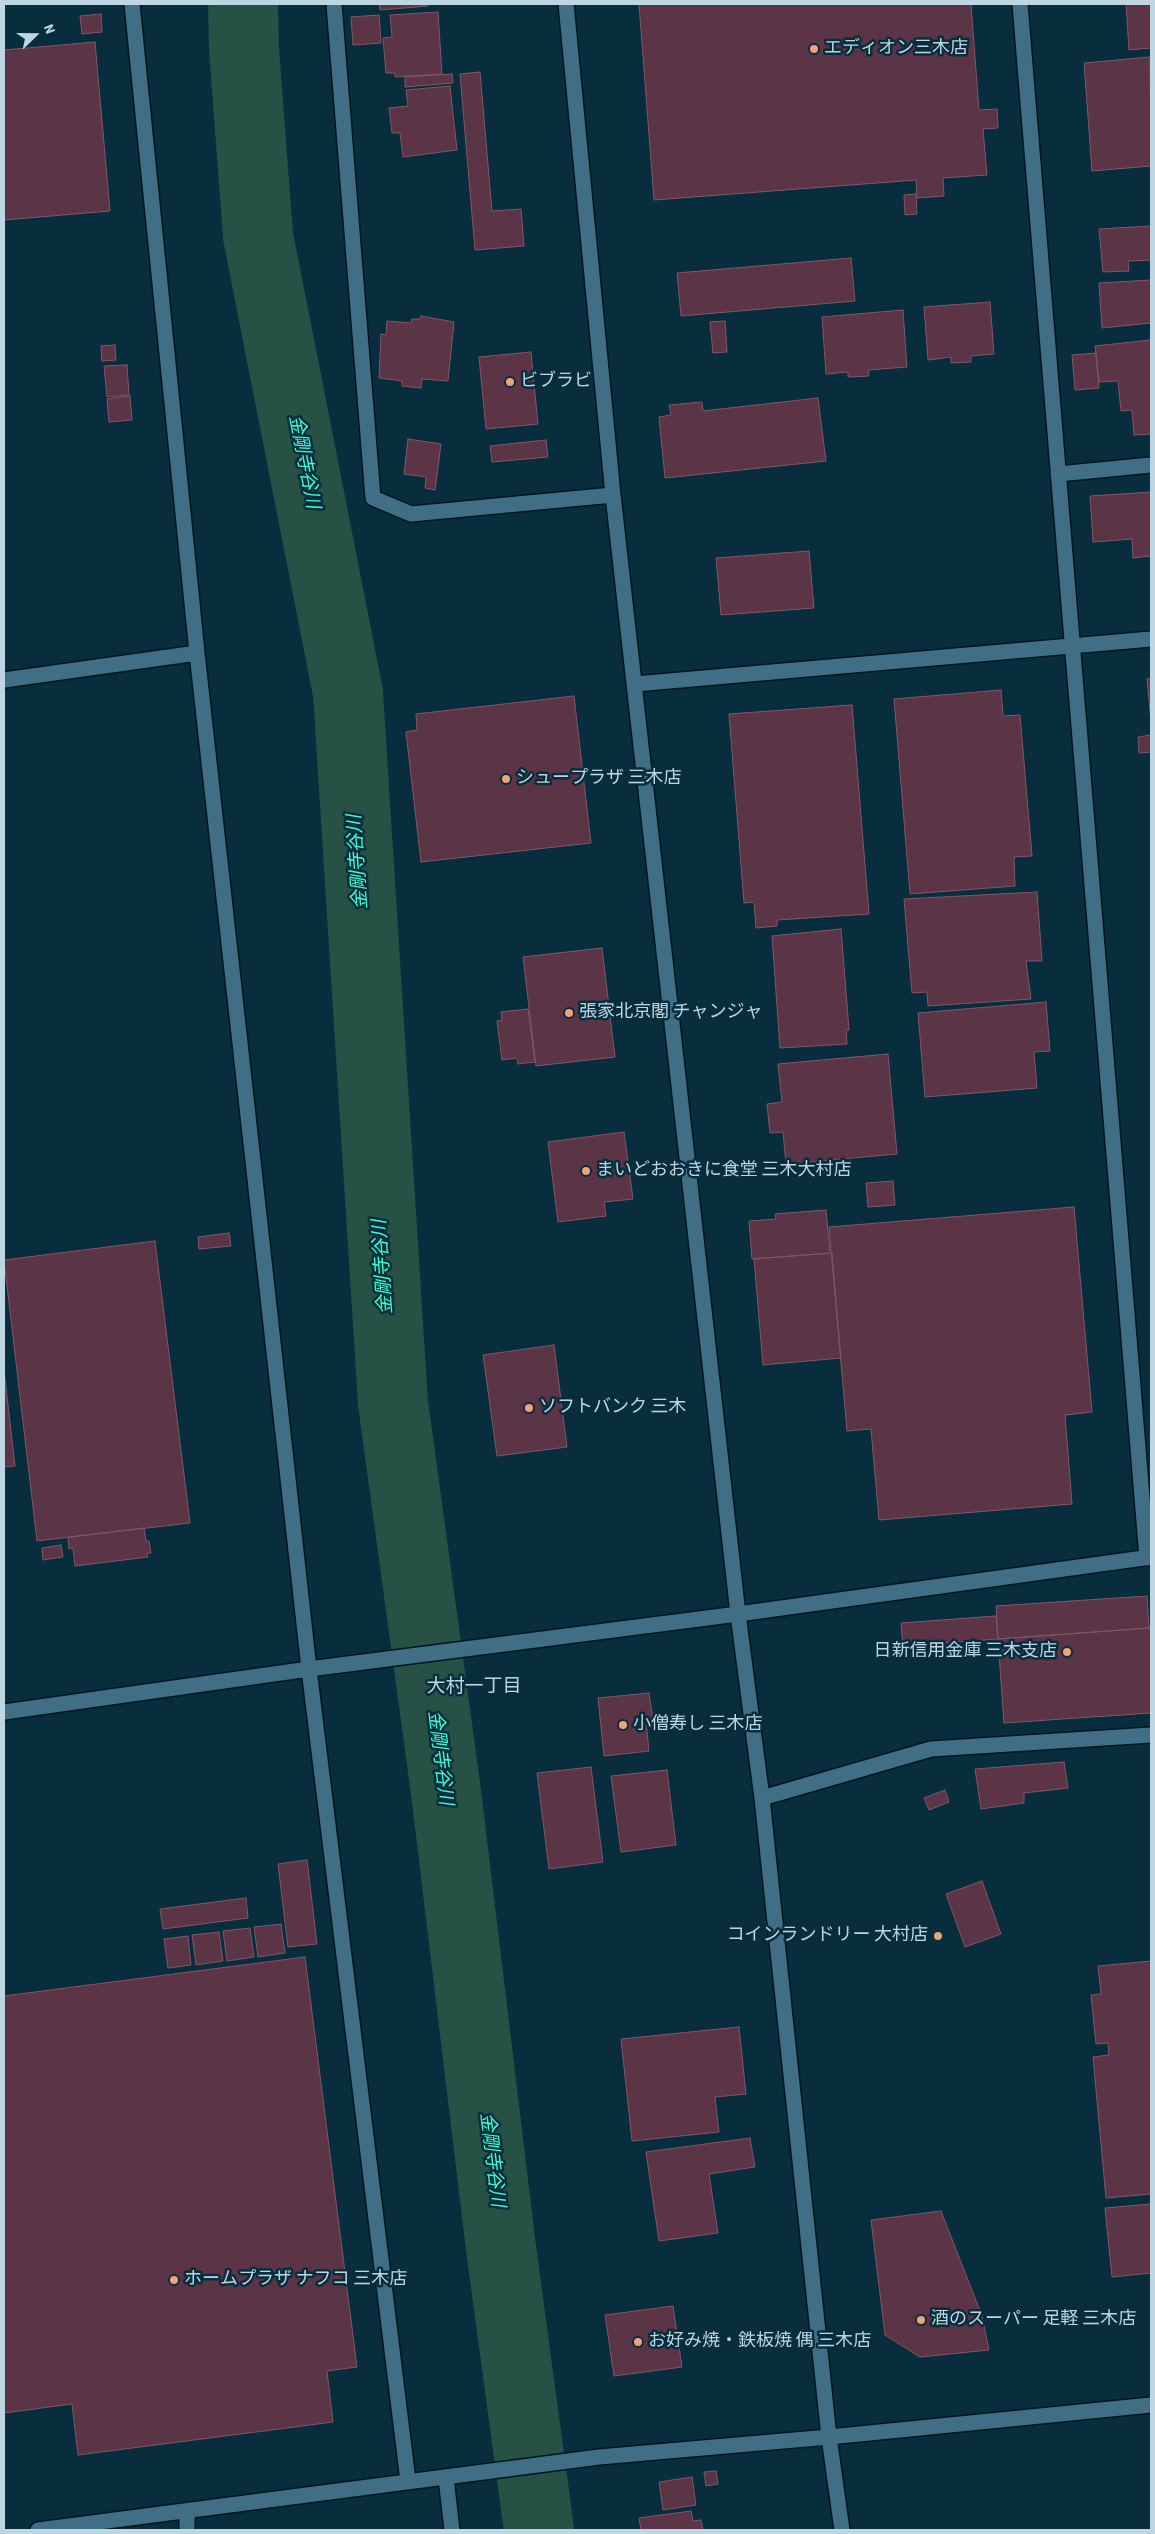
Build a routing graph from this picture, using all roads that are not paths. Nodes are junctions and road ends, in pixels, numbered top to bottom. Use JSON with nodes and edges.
{"nodes":[{"id":1,"x":132,"y":4,"type":"edge"},
{"id":2,"x":334,"y":4,"type":"edge"},
{"id":3,"x":566,"y":4,"type":"edge"},
{"id":4,"x":1020,"y":4,"type":"edge"},
{"id":5,"x":1151,"y":465,"type":"edge"},
{"id":6,"x":1058,"y":474,"type":"junction"},
{"id":7,"x":613,"y":495,"type":"junction"},
{"id":8,"x":1151,"y":639,"type":"edge"},
{"id":9,"x":1073,"y":645,"type":"junction"},
{"id":10,"x":197,"y":654,"type":"junction"},
{"id":11,"x":4,"y":680,"type":"edge"},
{"id":12,"x":635,"y":684,"type":"junction"},
{"id":13,"x":1149,"y":1558,"type":"edge"},
{"id":14,"x":738,"y":1614,"type":"junction"},
{"id":15,"x":309,"y":1669,"type":"junction"},
{"id":16,"x":4,"y":1712,"type":"edge"},
{"id":17,"x":1151,"y":1735,"type":"edge"},
{"id":18,"x":762,"y":1798,"type":"junction"},
{"id":19,"x":1151,"y":2405,"type":"edge"},
{"id":20,"x":829,"y":2437,"type":"junction"},
{"id":21,"x":446,"y":2478,"type":"junction"},
{"id":22,"x":408,"y":2481,"type":"junction"},
{"id":23,"x":187,"y":2511,"type":"junction"},
{"id":24,"x":38,"y":2530,"type":"edge"},
{"id":25,"x":187,"y":2530,"type":"edge"},
{"id":26,"x":452,"y":2530,"type":"edge"},
{"id":27,"x":842,"y":2530,"type":"edge"}],
"edges":[{"from":1,"to":10,"type":"street"},
{"from":2,"to":7,"type":"street"},
{"from":3,"to":7,"type":"street"},
{"from":4,"to":6,"type":"street"},
{"from":5,"to":6,"type":"street"},
{"from":6,"to":9,"type":"street"},
{"from":7,"to":12,"type":"street"},
{"from":8,"to":9,"type":"street"},
{"from":9,"to":12,"type":"street"},
{"from":9,"to":13,"type":"street"},
{"from":10,"to":11,"type":"street"},
{"from":10,"to":15,"type":"street"},
{"from":12,"to":14,"type":"street"},
{"from":13,"to":14,"type":"street"},
{"from":14,"to":15,"type":"street"},
{"from":14,"to":18,"type":"street"},
{"from":15,"to":16,"type":"street"},
{"from":15,"to":22,"type":"street"},
{"from":17,"to":18,"type":"street"},
{"from":18,"to":20,"type":"street"},
{"from":19,"to":20,"type":"street"},
{"from":20,"to":21,"type":"street"},
{"from":20,"to":27,"type":"street"},
{"from":21,"to":22,"type":"street"},
{"from":21,"to":26,"type":"street"},
{"from":22,"to":23,"type":"street"},
{"from":23,"to":24,"type":"street"},
{"from":23,"to":25,"type":"street"}]}
